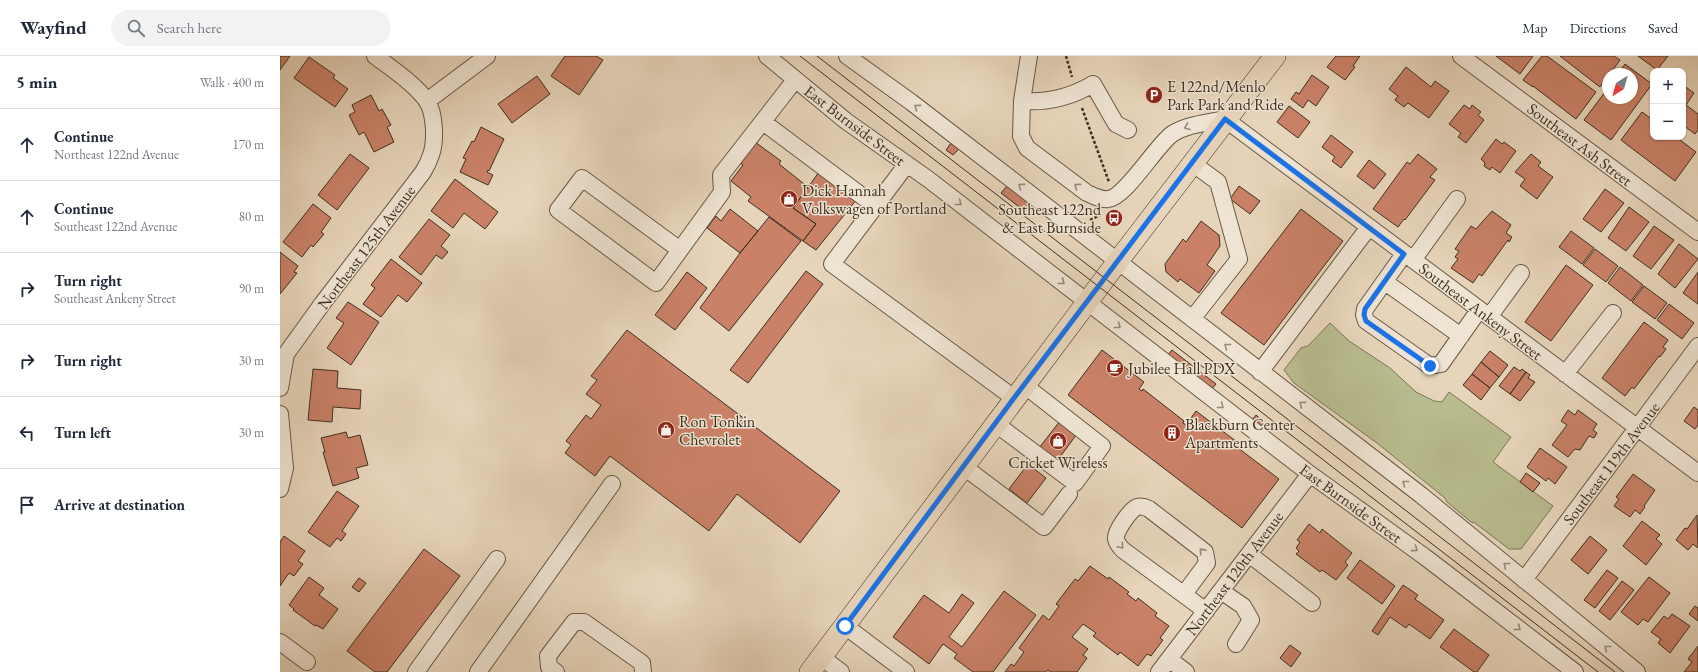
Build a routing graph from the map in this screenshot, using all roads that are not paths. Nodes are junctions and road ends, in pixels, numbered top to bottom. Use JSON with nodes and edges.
{"nodes":[{"id":1,"x":375,"y":56,"type":"edge"},
{"id":2,"x":487,"y":56,"type":"edge"},
{"id":3,"x":767,"y":56,"type":"edge"},
{"id":4,"x":847,"y":56,"type":"edge"},
{"id":5,"x":1028,"y":56,"type":"edge"},
{"id":6,"x":1275,"y":56,"type":"edge"},
{"id":7,"x":1462,"y":56,"type":"edge"},
{"id":8,"x":795,"y":80,"type":"junction"},
{"id":9,"x":427,"y":101,"type":"junction"},
{"id":10,"x":1022,"y":101,"type":"junction"},
{"id":11,"x":1225,"y":119,"type":"junction"},
{"id":12,"x":763,"y":122,"type":"junction"},
{"id":13,"x":1128,"y":130,"type":"dead end"},
{"id":14,"x":1192,"y":163,"type":"junction"},
{"id":15,"x":907,"y":164,"type":"junction"},
{"id":16,"x":1457,"y":199,"type":"dead end"},
{"id":17,"x":874,"y":206,"type":"junction"},
{"id":18,"x":1369,"y":227,"type":"junction"},
{"id":19,"x":1698,"y":232,"type":"edge"},
{"id":20,"x":680,"y":250,"type":"junction"},
{"id":21,"x":1408,"y":257,"type":"junction"},
{"id":22,"x":1118,"y":261,"type":"junction"},
{"id":23,"x":1521,"y":273,"type":"dead end"},
{"id":24,"x":1384,"y":282,"type":"junction"},
{"id":25,"x":1087,"y":302,"type":"junction"},
{"id":26,"x":1484,"y":313,"type":"junction"},
{"id":27,"x":1613,"y":313,"type":"dead end"},
{"id":28,"x":1192,"y":319,"type":"junction"},
{"id":29,"x":1460,"y":336,"type":"junction"},
{"id":30,"x":1698,"y":346,"type":"edge"},
{"id":31,"x":1260,"y":372,"type":"junction"},
{"id":32,"x":1565,"y":374,"type":"junction"},
{"id":33,"x":280,"y":388,"type":"edge"},
{"id":34,"x":1019,"y":392,"type":"junction"},
{"id":35,"x":280,"y":414,"type":"edge"},
{"id":36,"x":996,"y":424,"type":"junction"},
{"id":37,"x":1637,"y":428,"type":"junction"},
{"id":38,"x":964,"y":467,"type":"junction"},
{"id":39,"x":1698,"y":473,"type":"edge"},
{"id":40,"x":1310,"y":474,"type":"junction"},
{"id":41,"x":612,"y":484,"type":"dead end"},
{"id":42,"x":280,"y":489,"type":"edge"},
{"id":43,"x":1069,"y":494,"type":"dead end"},
{"id":44,"x":1249,"y":554,"type":"junction"},
{"id":45,"x":497,"y":559,"type":"dead end"},
{"id":46,"x":1524,"y":580,"type":"junction"},
{"id":47,"x":1221,"y":591,"type":"junction"},
{"id":48,"x":1184,"y":594,"type":"junction"},
{"id":49,"x":1312,"y":603,"type":"dead end"},
{"id":50,"x":1206,"y":610,"type":"junction"},
{"id":51,"x":845,"y":626,"type":"junction"},
{"id":52,"x":280,"y":642,"type":"edge"},
{"id":53,"x":1236,"y":644,"type":"dead end"},
{"id":54,"x":1169,"y":659,"type":"junction"},
{"id":55,"x":307,"y":662,"type":"dead end"},
{"id":56,"x":816,"y":664,"type":"edge"},
{"id":57,"x":416,"y":672,"type":"edge"},
{"id":58,"x":478,"y":672,"type":"edge"},
{"id":59,"x":556,"y":672,"type":"edge"},
{"id":60,"x":643,"y":672,"type":"edge"},
{"id":61,"x":841,"y":672,"type":"edge"},
{"id":62,"x":906,"y":672,"type":"edge"},
{"id":63,"x":1159,"y":672,"type":"edge"},
{"id":64,"x":1186,"y":672,"type":"edge"},
{"id":65,"x":1575,"y":672,"type":"edge"},
{"id":66,"x":1637,"y":672,"type":"edge"}],
"edges":[{"from":1,"to":9,"type":"street"},
{"from":2,"to":9,"type":"street"},
{"from":3,"to":8,"type":"street","name":"East Burnside Street"},
{"from":22,"to":4,"type":"street","one_way":true},
{"from":5,"to":10,"type":"street"},
{"from":6,"to":11,"type":"main road"},
{"from":7,"to":19,"type":"street","name":"Southeast Ash Street"},
{"from":8,"to":12,"type":"street"},
{"from":8,"to":15,"type":"street","name":"East Burnside Street"},
{"from":9,"to":33,"type":"street","name":"Northeast 125th Avenue"},
{"from":11,"to":10,"type":"street","one_way":true},
{"from":10,"to":13,"type":"street"},
{"from":11,"to":14,"type":"main road"},
{"from":11,"to":18,"type":"street","name":"Southeast Ankeny Street"},
{"from":12,"to":17,"type":"street"},
{"from":12,"to":20,"type":"street"},
{"from":14,"to":22,"type":"main road"},
{"from":14,"to":28,"type":"street"},
{"from":15,"to":17,"type":"street"},
{"from":15,"to":25,"type":"street","name":"East Burnside Street","one_way":true},
{"from":16,"to":21,"type":"street"},
{"from":17,"to":34,"type":"street"},
{"from":18,"to":21,"type":"street","name":"Southeast Ankeny Street"},
{"from":18,"to":31,"type":"street"},
{"from":20,"to":20,"type":"street"},
{"from":21,"to":24,"type":"street"},
{"from":21,"to":26,"type":"street","name":"Southeast Ankeny Street"},
{"from":22,"to":25,"type":"main road"},
{"from":22,"to":28,"type":"street"},
{"from":23,"to":26,"type":"street"},
{"from":24,"to":29,"type":"street"},
{"from":24,"to":29,"type":"street"},
{"from":25,"to":34,"type":"main road"},
{"from":25,"to":40,"type":"street","name":"East Burnside Street","one_way":true},
{"from":26,"to":29,"type":"street"},
{"from":26,"to":32,"type":"street","name":"Southeast Ankeny Street"},
{"from":27,"to":32,"type":"street"},
{"from":31,"to":28,"type":"street","one_way":true},
{"from":30,"to":37,"type":"street","name":"Southeast 119th Avenue"},
{"from":46,"to":31,"type":"street","one_way":true},
{"from":32,"to":37,"type":"street","name":"Southeast Ankeny Street"},
{"from":34,"to":36,"type":"main road"},
{"from":34,"to":36,"type":"street"},
{"from":35,"to":42,"type":"street"},
{"from":36,"to":38,"type":"main road"},
{"from":37,"to":39,"type":"street","name":"Southeast Ankeny Street"},
{"from":37,"to":46,"type":"street","name":"Southeast 119th Avenue"},
{"from":38,"to":43,"type":"street"},
{"from":38,"to":51,"type":"main road"},
{"from":40,"to":44,"type":"street","name":"Northeast 120th Avenue"},
{"from":40,"to":65,"type":"street","name":"East Burnside Street","one_way":true},
{"from":41,"to":58,"type":"street"},
{"from":44,"to":47,"type":"street","name":"Northeast 120th Avenue"},
{"from":44,"to":49,"type":"street"},
{"from":45,"to":57,"type":"street"},
{"from":66,"to":46,"type":"street","one_way":true},
{"from":47,"to":50,"type":"street","name":"Northeast 120th Avenue"},
{"from":47,"to":53,"type":"street"},
{"from":48,"to":48,"type":"street","one_way":true},
{"from":48,"to":50,"type":"street"},
{"from":50,"to":54,"type":"street","name":"Northeast 120th Avenue"},
{"from":51,"to":56,"type":"main road"},
{"from":51,"to":62,"type":"street"},
{"from":52,"to":55,"type":"street"},
{"from":54,"to":63,"type":"street","name":"Northeast 120th Avenue"},
{"from":54,"to":64,"type":"street"},
{"from":56,"to":61,"type":"street"},
{"from":59,"to":60,"type":"street"}]}
